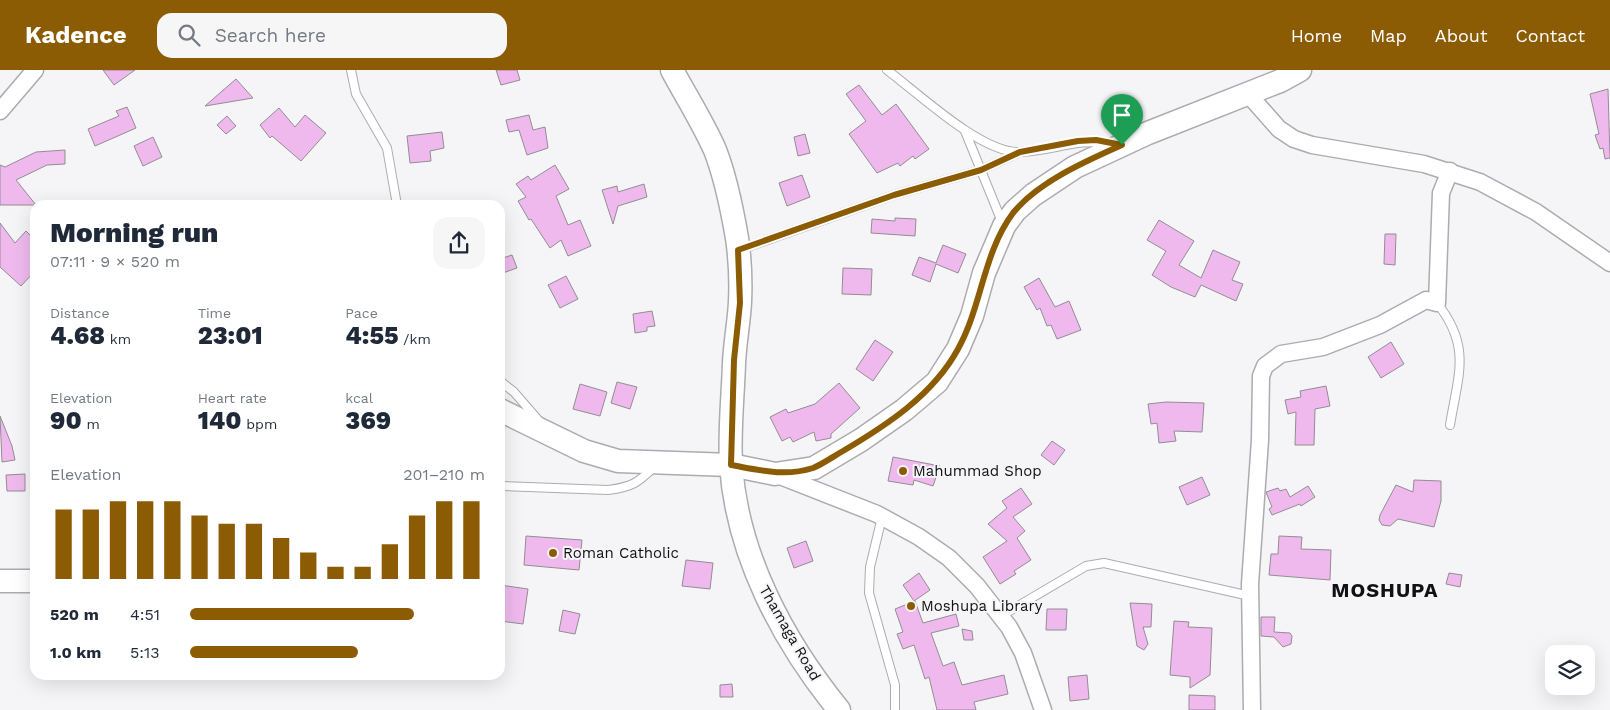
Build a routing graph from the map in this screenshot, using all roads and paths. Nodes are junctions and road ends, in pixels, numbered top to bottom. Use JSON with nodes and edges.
{"nodes":[{"id":1,"x":35,"y":70,"type":"edge"},
{"id":2,"x":351,"y":70,"type":"edge"},
{"id":3,"x":672,"y":70,"type":"edge"},
{"id":4,"x":887,"y":70,"type":"edge"},
{"id":5,"x":1300,"y":70,"type":"edge"},
{"id":6,"x":1248,"y":94,"type":"junction"},
{"id":7,"x":0,"y":111,"type":"edge"},
{"id":8,"x":964,"y":130,"type":"junction"},
{"id":9,"x":1122,"y":145,"type":"junction"},
{"id":10,"x":1020,"y":152,"type":"junction"},
{"id":11,"x":981,"y":170,"type":"junction"},
{"id":12,"x":1450,"y":171,"type":"junction"},
{"id":13,"x":396,"y":200,"type":"edge"},
{"id":14,"x":1004,"y":226,"type":"junction"},
{"id":15,"x":738,"y":250,"type":"junction"},
{"id":16,"x":1610,"y":263,"type":"edge"},
{"id":17,"x":1438,"y":303,"type":"junction"},
{"id":18,"x":505,"y":385,"type":"edge"},
{"id":19,"x":505,"y":412,"type":"edge"},
{"id":20,"x":1450,"y":425,"type":"dead end"},
{"id":21,"x":547,"y":431,"type":"junction"},
{"id":22,"x":658,"y":463,"type":"junction"},
{"id":23,"x":731,"y":465,"type":"junction"},
{"id":24,"x":775,"y":474,"type":"junction"},
{"id":25,"x":505,"y":486,"type":"edge"},
{"id":26,"x":882,"y":517,"type":"junction"},
{"id":27,"x":0,"y":581,"type":"edge"},
{"id":28,"x":30,"y":581,"type":"edge"},
{"id":29,"x":1250,"y":596,"type":"junction"},
{"id":30,"x":1001,"y":616,"type":"junction"},
{"id":31,"x":839,"y":710,"type":"edge"},
{"id":32,"x":895,"y":710,"type":"edge"},
{"id":33,"x":1042,"y":710,"type":"edge"},
{"id":34,"x":1252,"y":710,"type":"edge"}],
"edges":[{"from":1,"to":7,"type":"street"},
{"from":2,"to":13,"type":"lane"},
{"from":3,"to":15,"type":"street","name":"Thamaga Road"},
{"from":4,"to":8,"type":"lane"},
{"from":5,"to":6,"type":"street"},
{"from":6,"to":9,"type":"street"},
{"from":6,"to":12,"type":"street"},
{"from":8,"to":10,"type":"lane"},
{"from":8,"to":11,"type":"lane"},
{"from":9,"to":10,"type":"lane"},
{"from":9,"to":14,"type":"street"},
{"from":10,"to":11,"type":"lane"},
{"from":11,"to":14,"type":"lane"},
{"from":11,"to":15,"type":"lane"},
{"from":12,"to":16,"type":"street"},
{"from":12,"to":17,"type":"street"},
{"from":14,"to":24,"type":"street"},
{"from":15,"to":23,"type":"street","name":"Thamaga Road"},
{"from":17,"to":20,"type":"lane"},
{"from":17,"to":29,"type":"street"},
{"from":18,"to":21,"type":"lane"},
{"from":19,"to":21,"type":"street"},
{"from":21,"to":22,"type":"street"},
{"from":22,"to":23,"type":"street"},
{"from":22,"to":25,"type":"lane"},
{"from":23,"to":24,"type":"street"},
{"from":23,"to":31,"type":"street","name":"Thamaga Road"},
{"from":24,"to":26,"type":"street"},
{"from":26,"to":30,"type":"street"},
{"from":26,"to":32,"type":"lane"},
{"from":27,"to":28,"type":"street"},
{"from":29,"to":30,"type":"lane"},
{"from":29,"to":34,"type":"street"},
{"from":30,"to":33,"type":"street"}]}
